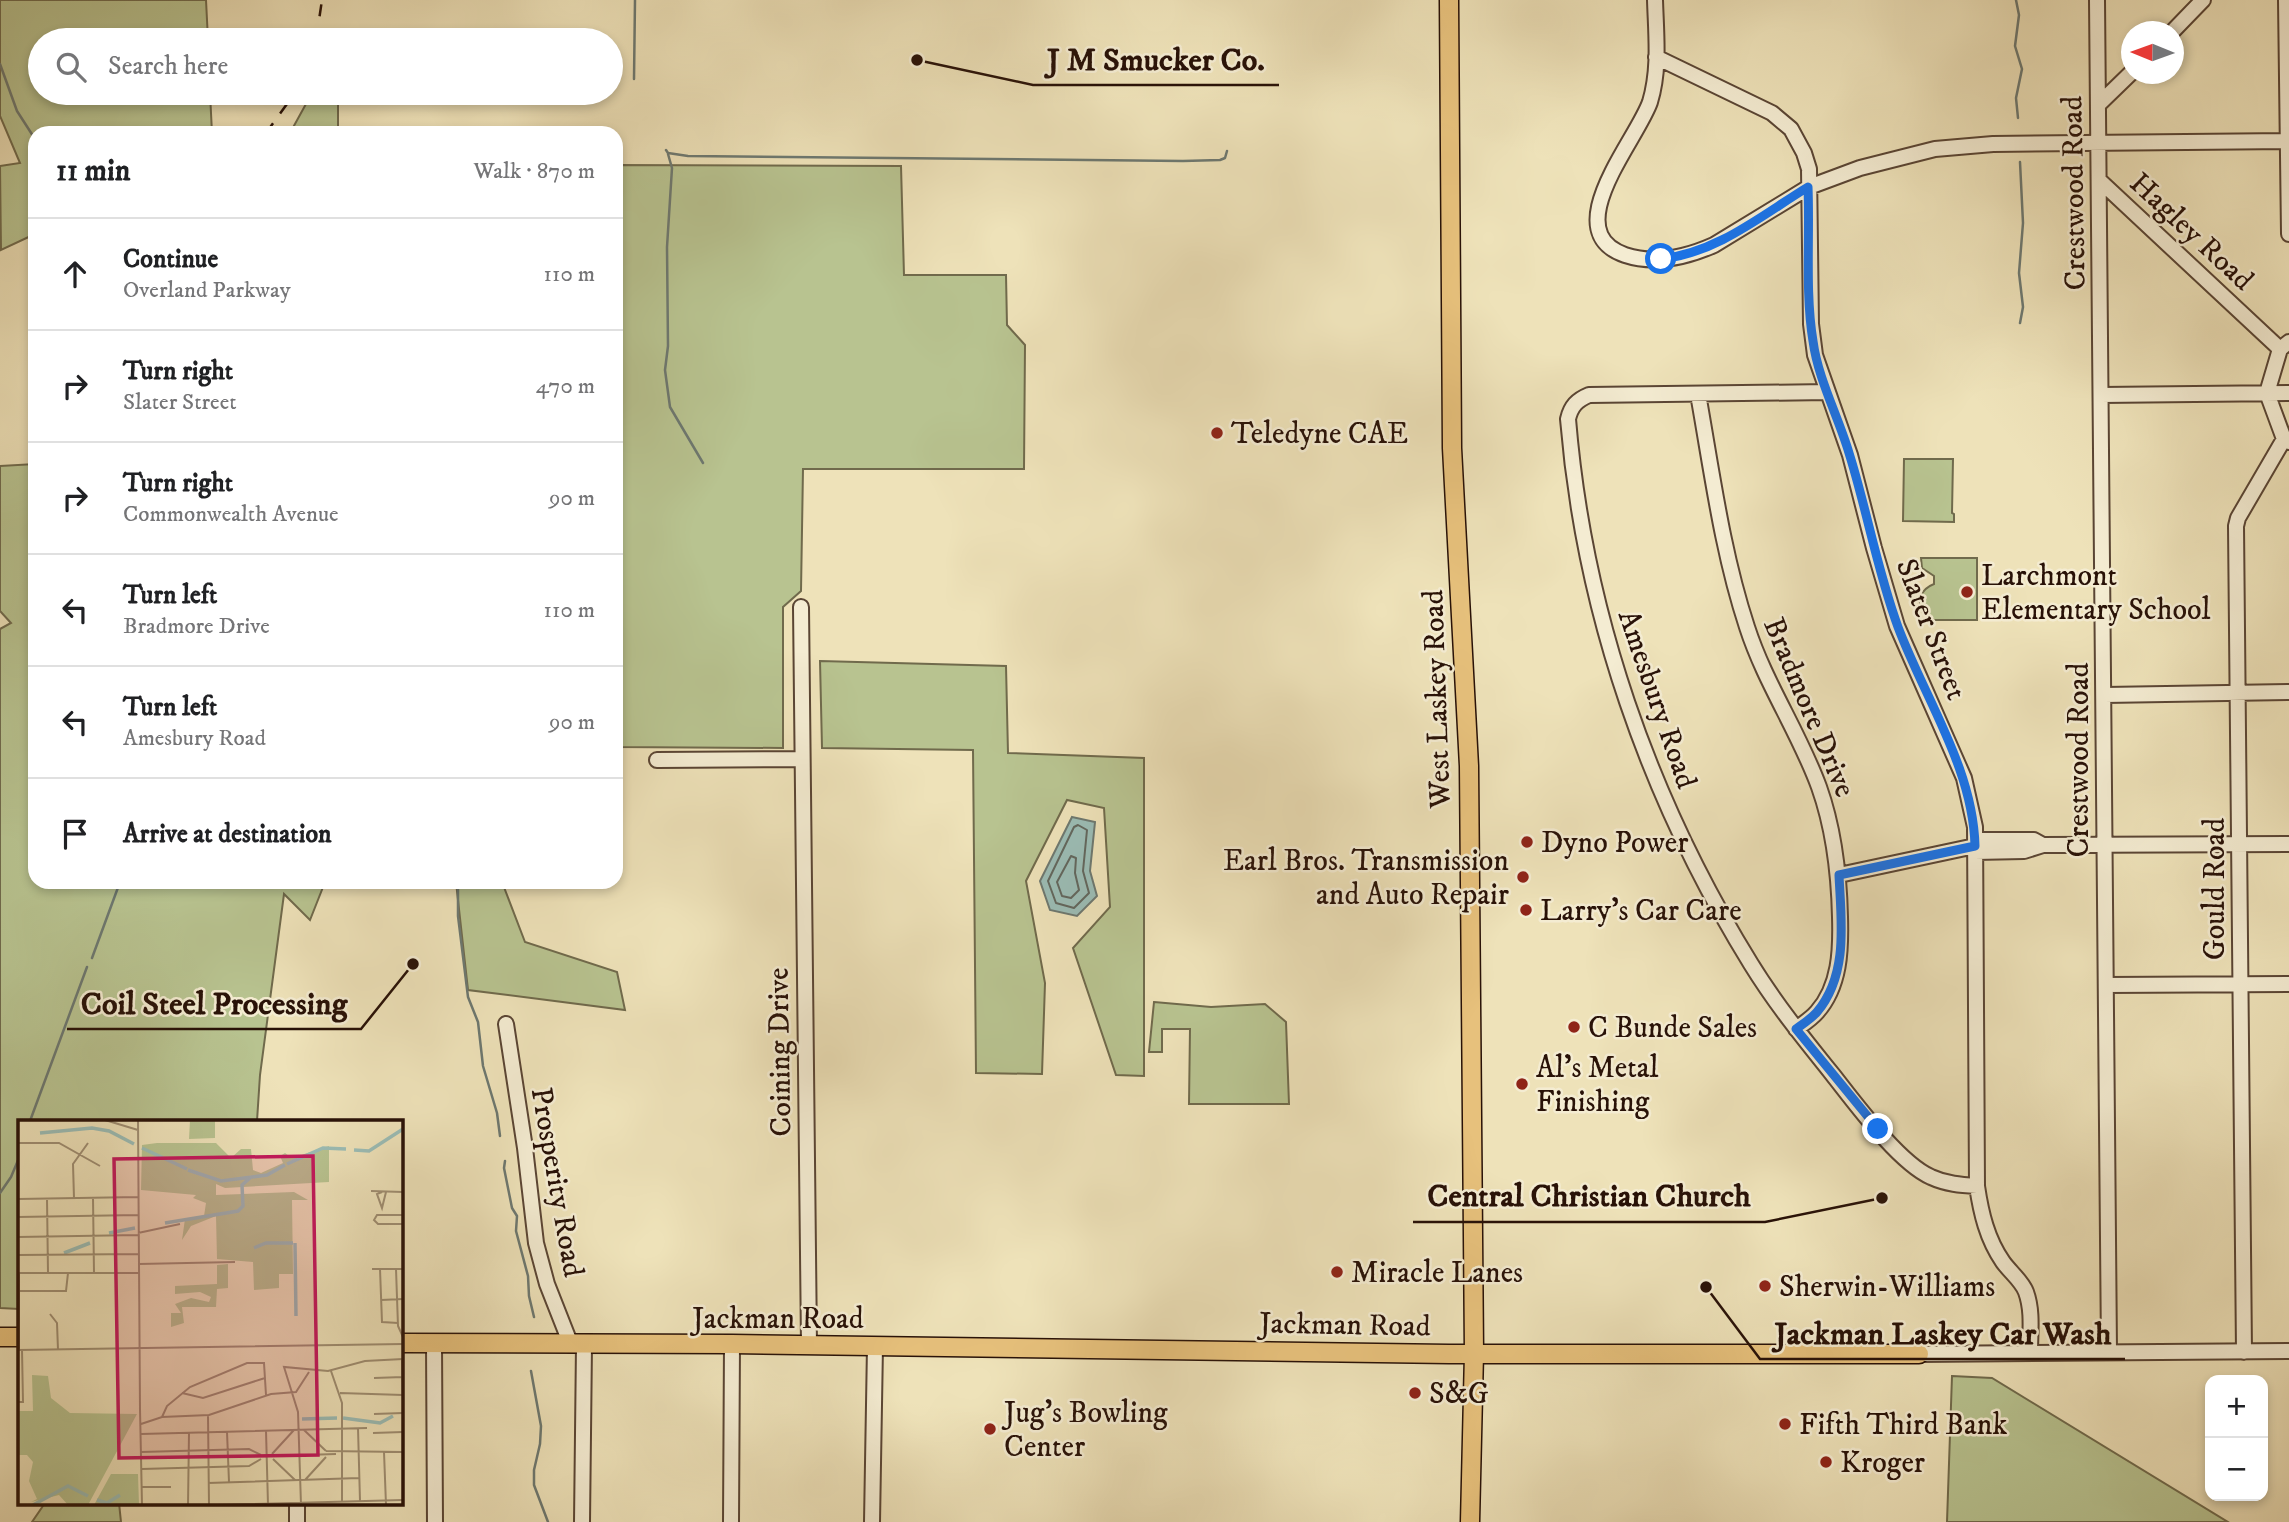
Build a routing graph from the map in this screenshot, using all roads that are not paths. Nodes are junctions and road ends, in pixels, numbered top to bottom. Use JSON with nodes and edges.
{"nodes":[{"id":1,"x":1449,"y":0,"type":"edge"},
{"id":2,"x":1655,"y":0,"type":"edge"},
{"id":3,"x":2097,"y":0,"type":"edge"},
{"id":4,"x":2203,"y":0,"type":"edge"},
{"id":5,"x":2286,"y":0,"type":"edge"},
{"id":6,"x":2183,"y":21,"type":"edge"},
{"id":7,"x":1656,"y":57,"type":"junction"},
{"id":8,"x":2121,"y":83,"type":"edge"},
{"id":9,"x":2098,"y":105,"type":"junction"},
{"id":10,"x":2288,"y":141,"type":"edge"},
{"id":11,"x":2099,"y":143,"type":"junction"},
{"id":12,"x":2099,"y":180,"type":"junction"},
{"id":13,"x":1808,"y":187,"type":"junction"},
{"id":14,"x":2289,"y":234,"type":"edge"},
{"id":15,"x":2285,"y":346,"type":"edge"},
{"id":16,"x":1828,"y":392,"type":"junction"},
{"id":17,"x":2267,"y":393,"type":"junction"},
{"id":18,"x":2289,"y":393,"type":"edge"},
{"id":19,"x":1698,"y":394,"type":"junction"},
{"id":20,"x":2101,"y":395,"type":"junction"},
{"id":21,"x":2287,"y":441,"type":"edge"},
{"id":22,"x":801,"y":607,"type":"dead end"},
{"id":23,"x":2239,"y":692,"type":"junction"},
{"id":24,"x":2289,"y":692,"type":"edge"},
{"id":25,"x":2105,"y":695,"type":"junction"},
{"id":26,"x":802,"y":759,"type":"junction"},
{"id":27,"x":657,"y":760,"type":"dead end"},
{"id":28,"x":2240,"y":844,"type":"junction"},
{"id":29,"x":2289,"y":844,"type":"edge"},
{"id":30,"x":2105,"y":845,"type":"junction"},
{"id":31,"x":1975,"y":846,"type":"junction"},
{"id":32,"x":1839,"y":875,"type":"junction"},
{"id":33,"x":2289,"y":984,"type":"edge"},
{"id":34,"x":2106,"y":985,"type":"junction"},
{"id":35,"x":2240,"y":985,"type":"junction"},
{"id":36,"x":506,"y":1024,"type":"dead end"},
{"id":37,"x":1796,"y":1029,"type":"junction"},
{"id":38,"x":1977,"y":1186,"type":"junction"},
{"id":39,"x":0,"y":1337,"type":"edge"},
{"id":40,"x":18,"y":1337,"type":"edge"},
{"id":41,"x":402,"y":1343,"type":"edge"},
{"id":42,"x":435,"y":1343,"type":"junction"},
{"id":43,"x":578,"y":1345,"type":"junction"},
{"id":44,"x":732,"y":1345,"type":"junction"},
{"id":45,"x":809,"y":1345,"type":"junction"},
{"id":46,"x":874,"y":1346,"type":"junction"},
{"id":47,"x":2030,"y":1352,"type":"junction"},
{"id":48,"x":2109,"y":1352,"type":"junction"},
{"id":49,"x":2244,"y":1352,"type":"junction"},
{"id":50,"x":2289,"y":1352,"type":"edge"},
{"id":51,"x":1474,"y":1353,"type":"junction"},
{"id":52,"x":1919,"y":1354,"type":"joint"},
{"id":53,"x":297,"y":1504,"type":"edge"},
{"id":54,"x":297,"y":1522,"type":"edge"},
{"id":55,"x":435,"y":1522,"type":"edge"},
{"id":56,"x":582,"y":1522,"type":"edge"},
{"id":57,"x":731,"y":1522,"type":"edge"},
{"id":58,"x":872,"y":1522,"type":"edge"},
{"id":59,"x":1470,"y":1522,"type":"edge"}],
"edges":[{"from":1,"to":51,"type":"main road","name":"West Laskey Road"},
{"from":2,"to":7,"type":"street"},
{"from":3,"to":9,"type":"street","name":"Crestwood Road"},
{"from":4,"to":6,"type":"street"},
{"from":5,"to":10,"type":"street"},
{"from":7,"to":13,"type":"street","name":"Slater Street"},
{"from":7,"to":13,"type":"street"},
{"from":8,"to":9,"type":"street"},
{"from":9,"to":11,"type":"street","name":"Crestwood Road"},
{"from":10,"to":11,"type":"street"},
{"from":10,"to":14,"type":"street"},
{"from":11,"to":12,"type":"street","name":"Crestwood Road"},
{"from":11,"to":13,"type":"street"},
{"from":12,"to":15,"type":"street","name":"Hagley Road"},
{"from":12,"to":20,"type":"street","name":"Crestwood Road"},
{"from":13,"to":16,"type":"street","name":"Slater Street"},
{"from":15,"to":17,"type":"street"},
{"from":16,"to":19,"type":"street","name":"Amesbury Road"},
{"from":16,"to":31,"type":"street","name":"Slater Street"},
{"from":17,"to":18,"type":"street"},
{"from":17,"to":20,"type":"street"},
{"from":17,"to":21,"type":"street"},
{"from":19,"to":32,"type":"street","name":"Bradmore Drive"},
{"from":19,"to":37,"type":"street","name":"Amesbury Road"},
{"from":20,"to":25,"type":"street","name":"Crestwood Road"},
{"from":21,"to":23,"type":"street","name":"Gould Road"},
{"from":22,"to":26,"type":"street","name":"Coining Drive"},
{"from":23,"to":24,"type":"street"},
{"from":23,"to":25,"type":"street"},
{"from":23,"to":28,"type":"street","name":"Gould Road"},
{"from":25,"to":30,"type":"street","name":"Crestwood Road"},
{"from":26,"to":27,"type":"street"},
{"from":26,"to":45,"type":"street","name":"Coining Drive"},
{"from":28,"to":29,"type":"street"},
{"from":28,"to":30,"type":"street"},
{"from":28,"to":35,"type":"street","name":"Gould Road"},
{"from":30,"to":31,"type":"street"},
{"from":30,"to":34,"type":"street","name":"Crestwood Road"},
{"from":31,"to":32,"type":"street"},
{"from":31,"to":38,"type":"street","name":"Slater Street"},
{"from":32,"to":37,"type":"street","name":"Bradmore Drive"},
{"from":33,"to":35,"type":"street"},
{"from":34,"to":35,"type":"street"},
{"from":34,"to":48,"type":"street","name":"Crestwood Road"},
{"from":35,"to":49,"type":"street","name":"Gould Road"},
{"from":36,"to":43,"type":"street","name":"Prosperity Road"},
{"from":37,"to":38,"type":"street","name":"Amesbury Road"},
{"from":38,"to":47,"type":"street","name":"Slater Street"},
{"from":39,"to":40,"type":"main road"},
{"from":41,"to":42,"type":"main road","name":"Jackman Road"},
{"from":42,"to":43,"type":"main road","name":"Jackman Road"},
{"from":42,"to":55,"type":"street"},
{"from":43,"to":44,"type":"main road","name":"Jackman Road"},
{"from":43,"to":56,"type":"street"},
{"from":44,"to":45,"type":"main road","name":"Jackman Road"},
{"from":44,"to":57,"type":"street"},
{"from":45,"to":46,"type":"main road","name":"Jackman Road"},
{"from":46,"to":51,"type":"main road","name":"Jackman Road"},
{"from":46,"to":58,"type":"street"},
{"from":47,"to":48,"type":"street","name":"Jackman Road"},
{"from":47,"to":52,"type":"street","name":"Jackman Road"},
{"from":48,"to":49,"type":"street","name":"Jackman Road"},
{"from":49,"to":50,"type":"street","name":"Jackman Road"},
{"from":51,"to":52,"type":"main road","name":"Jackman Road"},
{"from":51,"to":59,"type":"main road","name":"West Laskey Road"},
{"from":53,"to":54,"type":"street"}]}
